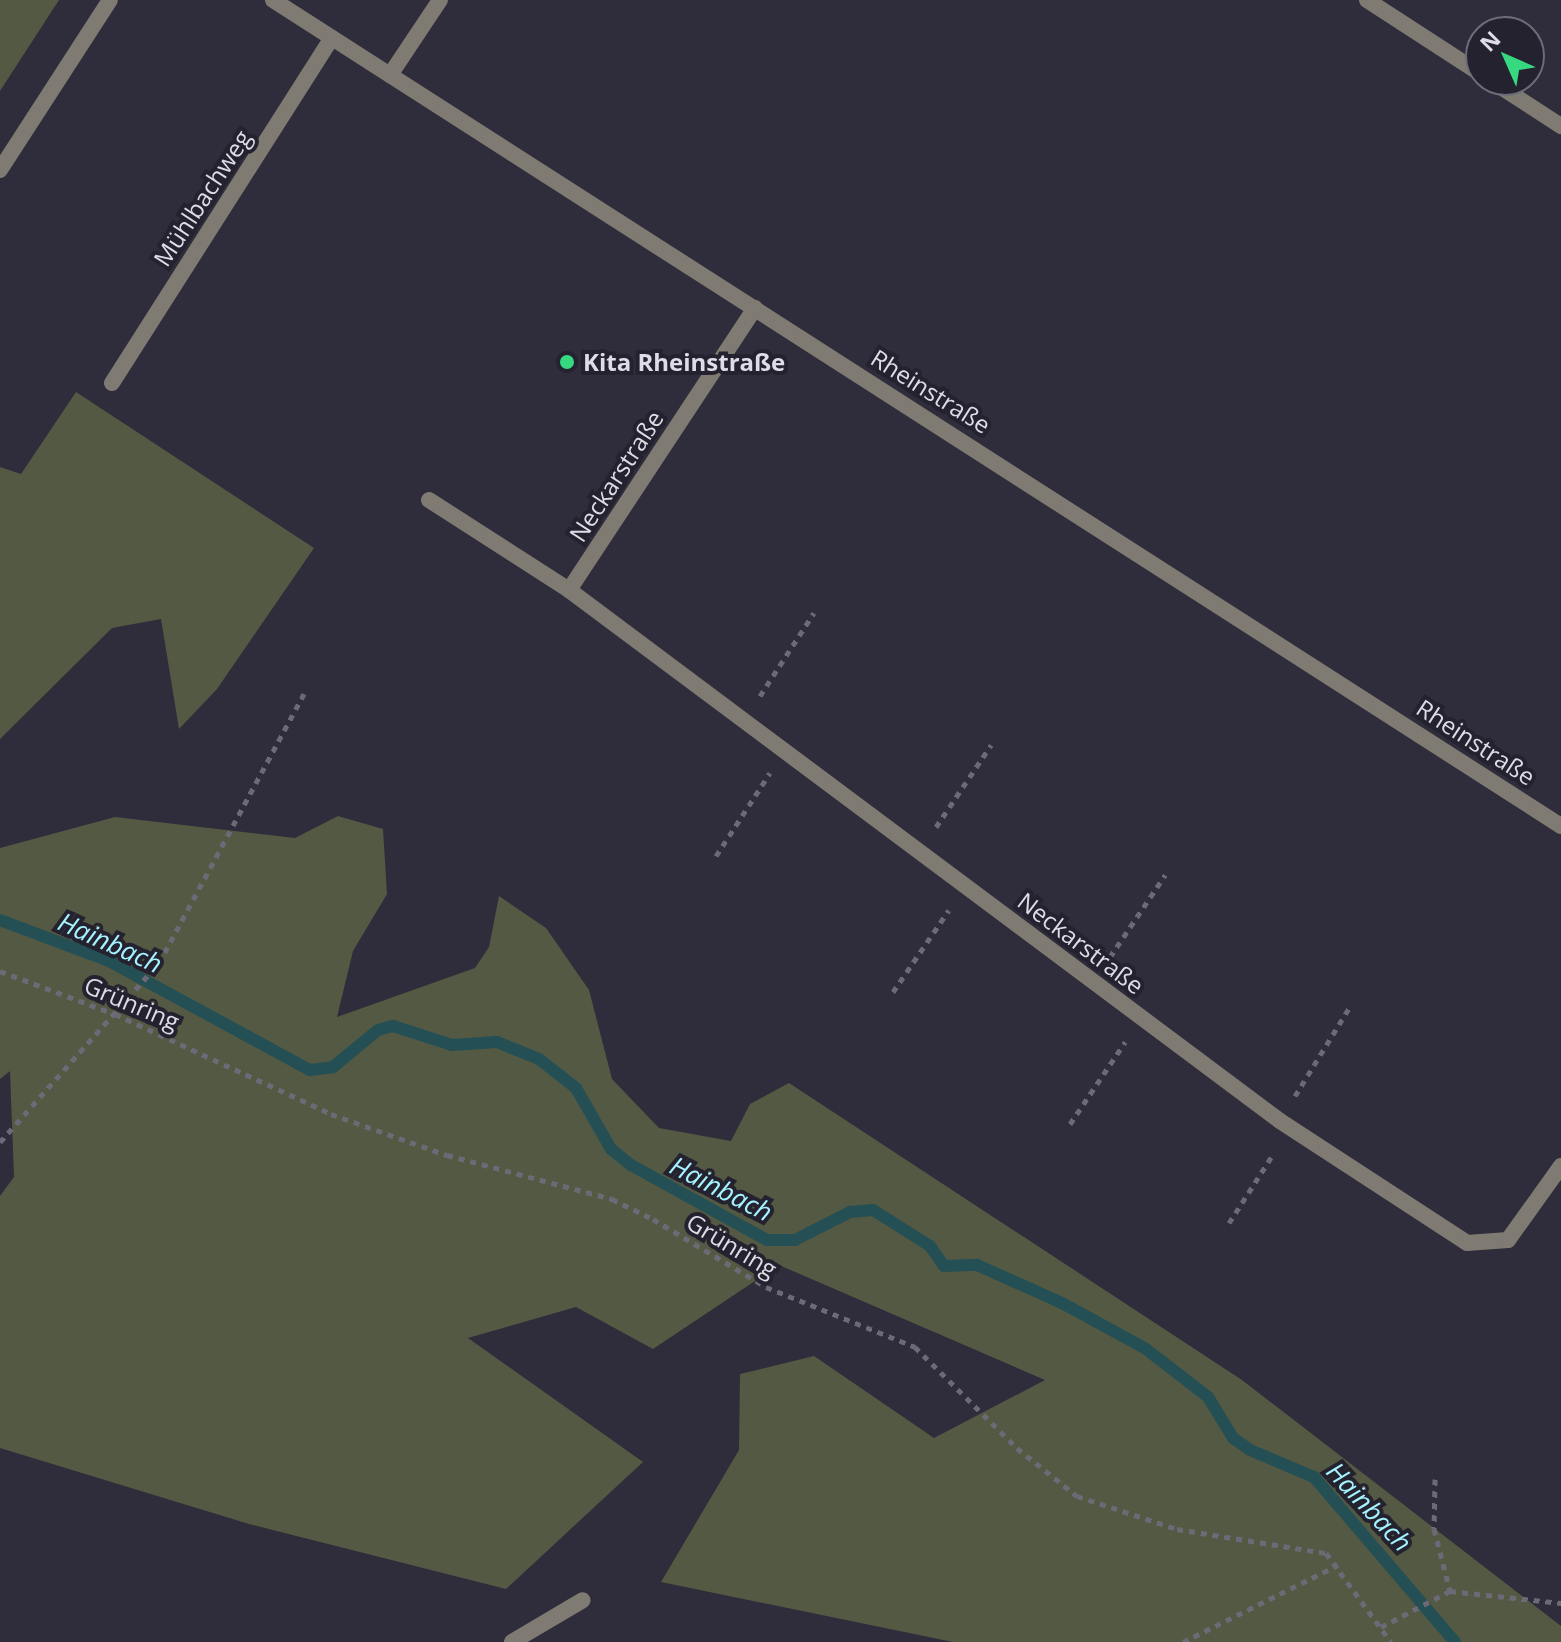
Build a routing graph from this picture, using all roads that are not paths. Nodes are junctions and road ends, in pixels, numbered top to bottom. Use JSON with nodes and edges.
{"nodes":[{"id":1,"x":110,"y":0,"type":"edge"},
{"id":2,"x":273,"y":0,"type":"edge"},
{"id":3,"x":440,"y":0,"type":"edge"},
{"id":4,"x":1367,"y":0,"type":"edge"},
{"id":5,"x":332,"y":38,"type":"junction"},
{"id":6,"x":1465,"y":64,"type":"edge"},
{"id":7,"x":390,"y":75,"type":"junction"},
{"id":8,"x":1515,"y":96,"type":"edge"},
{"id":9,"x":1561,"y":126,"type":"edge"},
{"id":10,"x":0,"y":170,"type":"edge"},
{"id":11,"x":755,"y":308,"type":"junction"},
{"id":12,"x":112,"y":383,"type":"dead end"},
{"id":13,"x":429,"y":500,"type":"dead end"},
{"id":14,"x":569,"y":590,"type":"junction"},
{"id":15,"x":1561,"y":826,"type":"edge"},
{"id":16,"x":1561,"y":1166,"type":"edge"},
{"id":17,"x":583,"y":1600,"type":"dead end"},
{"id":18,"x":512,"y":1642,"type":"edge"}],
"edges":[{"from":1,"to":10,"type":"street"},
{"from":2,"to":5,"type":"street","name":"Rheinstraße"},
{"from":3,"to":7,"type":"street"},
{"from":4,"to":6,"type":"street"},
{"from":5,"to":7,"type":"street","name":"Rheinstraße"},
{"from":5,"to":12,"type":"street","name":"Mühlbachweg"},
{"from":7,"to":11,"type":"street","name":"Rheinstraße"},
{"from":8,"to":9,"type":"street"},
{"from":11,"to":14,"type":"street","name":"Neckarstraße"},
{"from":11,"to":15,"type":"street","name":"Rheinstraße"},
{"from":13,"to":14,"type":"street","name":"Neckarstraße"},
{"from":14,"to":16,"type":"street","name":"Neckarstraße"},
{"from":17,"to":18,"type":"street"}]}
